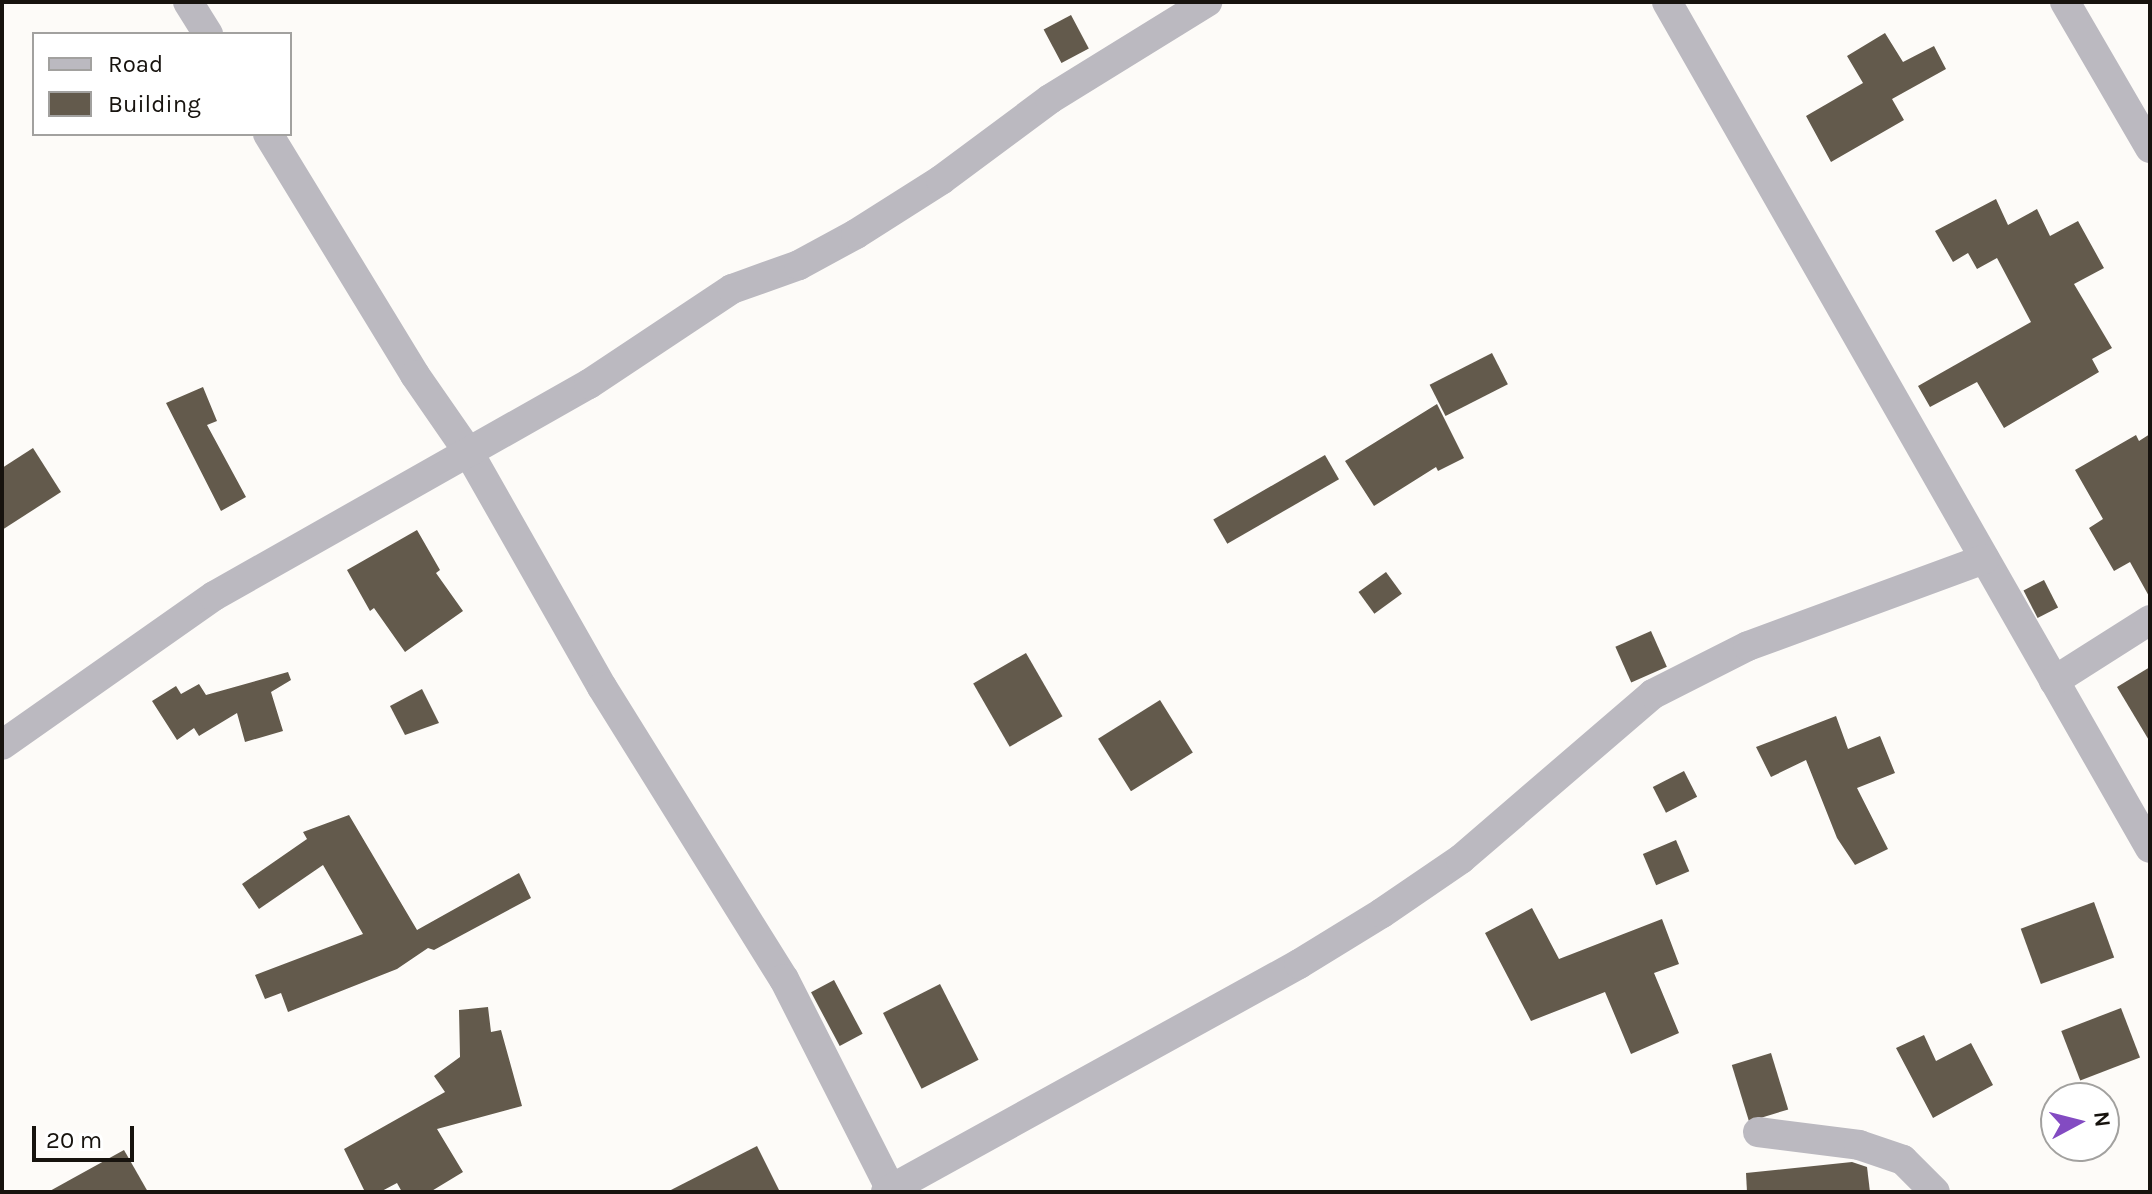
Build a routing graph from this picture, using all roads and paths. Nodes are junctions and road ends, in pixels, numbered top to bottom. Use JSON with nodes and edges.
{"nodes":[{"id":1,"x":188,"y":2,"type":"edge"},
{"id":2,"x":1207,"y":2,"type":"edge"},
{"id":3,"x":1667,"y":2,"type":"edge"},
{"id":4,"x":2065,"y":2,"type":"edge"},
{"id":5,"x":207,"y":32,"type":"edge"},
{"id":6,"x":269,"y":136,"type":"edge"},
{"id":7,"x":2150,"y":148,"type":"edge"},
{"id":8,"x":469,"y":453,"type":"junction"},
{"id":9,"x":1984,"y":559,"type":"junction"},
{"id":10,"x":2150,"y":620,"type":"edge"},
{"id":11,"x":2054,"y":681,"type":"junction"},
{"id":12,"x":2,"y":745,"type":"edge"},
{"id":13,"x":2150,"y":848,"type":"edge"},
{"id":14,"x":1758,"y":1132,"type":"dead end"},
{"id":15,"x":890,"y":1191,"type":"edge"},
{"id":16,"x":1935,"y":1192,"type":"edge"}],
"edges":[{"from":1,"to":5,"type":"street"},
{"from":2,"to":8,"type":"street"},
{"from":3,"to":9,"type":"street"},
{"from":4,"to":7,"type":"street"},
{"from":6,"to":8,"type":"street"},
{"from":8,"to":12,"type":"street"},
{"from":8,"to":15,"type":"street"},
{"from":9,"to":11,"type":"street"},
{"from":9,"to":15,"type":"street"},
{"from":10,"to":11,"type":"street"},
{"from":11,"to":13,"type":"street"},
{"from":14,"to":16,"type":"street"}]}
